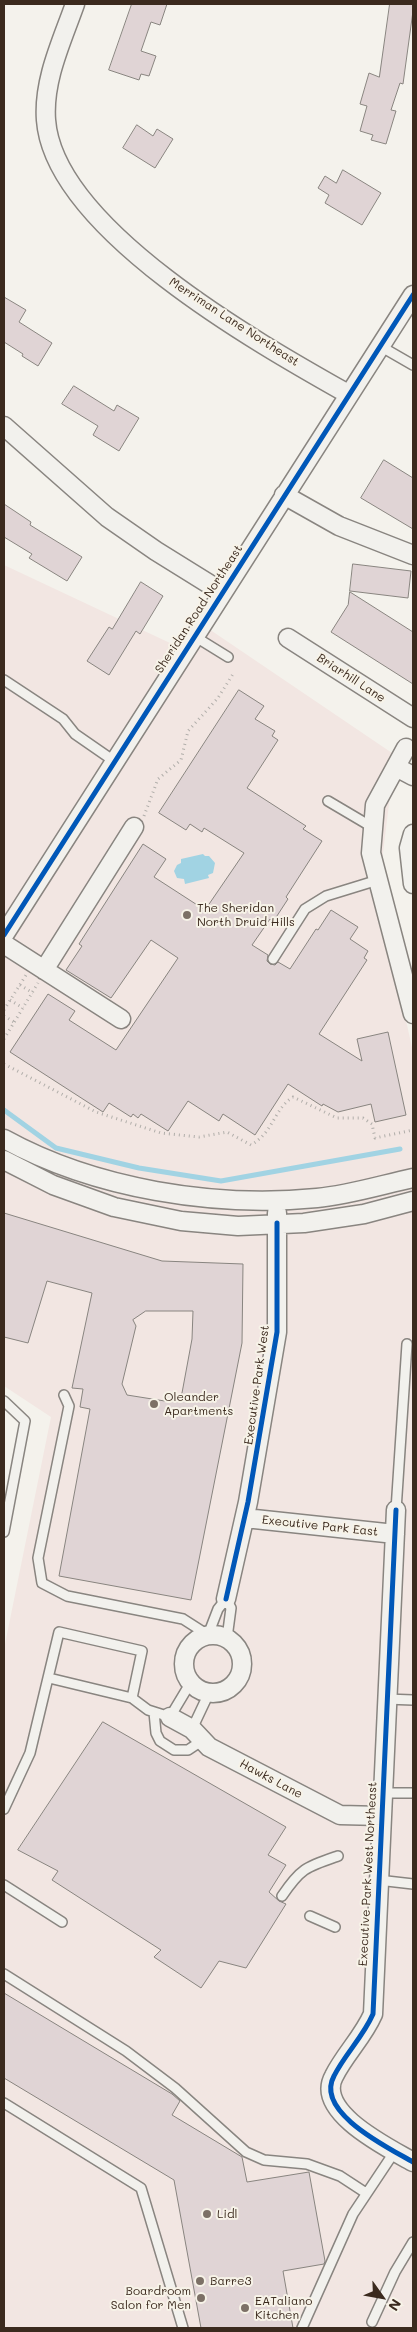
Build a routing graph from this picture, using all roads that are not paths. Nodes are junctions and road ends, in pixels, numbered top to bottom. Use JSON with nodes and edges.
{"nodes":[{"id":1,"x":74,"y":4,"type":"edge"},
{"id":2,"x":413,"y":295,"type":"edge"},
{"id":3,"x":380,"y":346,"type":"junction"},
{"id":4,"x":413,"y":365,"type":"edge"},
{"id":5,"x":348,"y":394,"type":"junction"},
{"id":6,"x":4,"y":426,"type":"edge"},
{"id":7,"x":284,"y":495,"type":"junction"},
{"id":8,"x":413,"y":555,"type":"edge"},
{"id":9,"x":222,"y":592,"type":"junction"},
{"id":10,"x":194,"y":636,"type":"junction"},
{"id":11,"x":288,"y":638,"type":"dead end"},
{"id":12,"x":228,"y":657,"type":"dead end"},
{"id":13,"x":4,"y":680,"type":"edge"},
{"id":14,"x":413,"y":718,"type":"edge"},
{"id":15,"x":406,"y":748,"type":"dead end"},
{"id":16,"x":114,"y":761,"type":"junction"},
{"id":17,"x":396,"y":766,"type":"junction"},
{"id":18,"x":413,"y":776,"type":"edge"},
{"id":19,"x":328,"y":801,"type":"dead end"},
{"id":20,"x":134,"y":827,"type":"road end"},
{"id":21,"x":372,"y":827,"type":"junction"},
{"id":22,"x":413,"y":834,"type":"edge"},
{"id":23,"x":378,"y":880,"type":"junction"},
{"id":24,"x":413,"y":884,"type":"edge"},
{"id":25,"x":4,"y":934,"type":"edge"},
{"id":26,"x":4,"y":944,"type":"edge"},
{"id":27,"x":273,"y":959,"type":"dead end"},
{"id":28,"x":44,"y":970,"type":"junction"},
{"id":29,"x":413,"y":1014,"type":"edge"},
{"id":30,"x":121,"y":1019,"type":"dead end"},
{"id":31,"x":4,"y":1139,"type":"edge"},
{"id":32,"x":4,"y":1160,"type":"edge"},
{"id":33,"x":413,"y":1178,"type":"edge"},
{"id":34,"x":276,"y":1200,"type":"junction"},
{"id":35,"x":413,"y":1201,"type":"edge"},
{"id":36,"x":277,"y":1223,"type":"junction"},
{"id":37,"x":407,"y":1344,"type":"dead end"},
{"id":38,"x":64,"y":1395,"type":"dead end"},
{"id":39,"x":4,"y":1401,"type":"edge"},
{"id":40,"x":396,"y":1510,"type":"joint"},
{"id":41,"x":245,"y":1518,"type":"junction"},
{"id":42,"x":4,"y":1532,"type":"edge"},
{"id":43,"x":395,"y":1534,"type":"junction"},
{"id":44,"x":226,"y":1598,"type":"junction"},
{"id":45,"x":208,"y":1635,"type":"junction"},
{"id":46,"x":227,"y":1638,"type":"junction"},
{"id":47,"x":49,"y":1678,"type":"junction"},
{"id":48,"x":191,"y":1682,"type":"junction"},
{"id":49,"x":209,"y":1693,"type":"junction"},
{"id":50,"x":132,"y":1698,"type":"junction"},
{"id":51,"x":386,"y":1699,"type":"junction"},
{"id":52,"x":413,"y":1700,"type":"edge"},
{"id":53,"x":162,"y":1715,"type":"junction"},
{"id":54,"x":197,"y":1735,"type":"junction"},
{"id":55,"x":382,"y":1793,"type":"junction"},
{"id":56,"x":413,"y":1793,"type":"edge"},
{"id":57,"x":4,"y":1809,"type":"edge"},
{"id":58,"x":381,"y":1816,"type":"junction"},
{"id":59,"x":338,"y":1856,"type":"dead end"},
{"id":60,"x":378,"y":1880,"type":"junction"},
{"id":61,"x":413,"y":1884,"type":"edge"},
{"id":62,"x":4,"y":1885,"type":"edge"},
{"id":63,"x":282,"y":1896,"type":"dead end"},
{"id":64,"x":310,"y":1916,"type":"dead end"},
{"id":65,"x":62,"y":1922,"type":"dead end"},
{"id":66,"x":335,"y":1927,"type":"dead end"},
{"id":67,"x":4,"y":1974,"type":"edge"},
{"id":68,"x":4,"y":2103,"type":"edge"},
{"id":69,"x":395,"y":2151,"type":"junction"},
{"id":70,"x":413,"y":2162,"type":"edge"},
{"id":71,"x":366,"y":2193,"type":"junction"},
{"id":72,"x":413,"y":2242,"type":"edge"},
{"id":73,"x":372,"y":2322,"type":"dead end"},
{"id":74,"x":183,"y":2328,"type":"edge"},
{"id":75,"x":302,"y":2328,"type":"edge"}],
"edges":[{"from":1,"to":5,"type":"street","name":"Merriman Lane Northeast"},
{"from":2,"to":3,"type":"street","name":"Sheridan Road Northeast"},
{"from":3,"to":4,"type":"lane"},
{"from":3,"to":5,"type":"street","name":"Sheridan Road Northeast"},
{"from":5,"to":7,"type":"street","name":"Sheridan Road Northeast"},
{"from":6,"to":9,"type":"street"},
{"from":7,"to":8,"type":"street"},
{"from":7,"to":9,"type":"street","name":"Sheridan Road Northeast"},
{"from":9,"to":10,"type":"street","name":"Sheridan Road Northeast"},
{"from":10,"to":12,"type":"lane"},
{"from":10,"to":16,"type":"street","name":"Sheridan Road Northeast"},
{"from":11,"to":14,"type":"street","name":"Briarhill Lane"},
{"from":13,"to":16,"type":"lane"},
{"from":15,"to":17,"type":"street"},
{"from":16,"to":25,"type":"street","name":"Sheridan Road Northeast"},
{"from":17,"to":18,"type":"street"},
{"from":17,"to":21,"type":"street"},
{"from":19,"to":21,"type":"lane"},
{"from":20,"to":28,"type":"street"},
{"from":21,"to":23,"type":"street"},
{"from":22,"to":24,"type":"street"},
{"from":23,"to":27,"type":"lane"},
{"from":23,"to":29,"type":"street"},
{"from":26,"to":28,"type":"street"},
{"from":28,"to":30,"type":"street"},
{"from":31,"to":34,"type":"street"},
{"from":32,"to":36,"type":"street"},
{"from":33,"to":34,"type":"street"},
{"from":34,"to":36,"type":"street","name":"Executive Park West"},
{"from":35,"to":36,"type":"street"},
{"from":36,"to":41,"type":"street","name":"Executive Park West"},
{"from":37,"to":40,"type":"lane"},
{"from":38,"to":45,"type":"lane"},
{"from":39,"to":42,"type":"lane"},
{"from":40,"to":43,"type":"street","name":"Executive Park West Northeast"},
{"from":41,"to":43,"type":"street","name":"Executive Park East"},
{"from":41,"to":44,"type":"street","name":"Executive Park West"},
{"from":43,"to":51,"type":"street","name":"Executive Park West Northeast"},
{"from":44,"to":45,"type":"lane"},
{"from":44,"to":46,"type":"lane"},
{"from":45,"to":46,"type":"street"},
{"from":45,"to":48,"type":"street"},
{"from":46,"to":49,"type":"street"},
{"from":47,"to":50,"type":"lane"},
{"from":47,"to":50,"type":"lane"},
{"from":47,"to":57,"type":"lane"},
{"from":48,"to":49,"type":"street"},
{"from":48,"to":53,"type":"lane"},
{"from":49,"to":54,"type":"lane"},
{"from":50,"to":53,"type":"lane"},
{"from":51,"to":52,"type":"lane"},
{"from":51,"to":55,"type":"street","name":"Executive Park West Northeast"},
{"from":53,"to":54,"type":"street","name":"Hawks Lane"},
{"from":53,"to":54,"type":"lane"},
{"from":54,"to":58,"type":"street","name":"Hawks Lane"},
{"from":55,"to":56,"type":"lane"},
{"from":55,"to":58,"type":"street","name":"Executive Park West Northeast"},
{"from":58,"to":60,"type":"street","name":"Executive Park West Northeast"},
{"from":59,"to":63,"type":"lane"},
{"from":60,"to":61,"type":"lane"},
{"from":60,"to":69,"type":"street","name":"Executive Park West Northeast"},
{"from":62,"to":65,"type":"lane"},
{"from":64,"to":66,"type":"lane"},
{"from":67,"to":71,"type":"lane"},
{"from":68,"to":74,"type":"lane"},
{"from":69,"to":70,"type":"street","name":"Executive Park West Northeast"},
{"from":69,"to":71,"type":"lane"},
{"from":71,"to":75,"type":"lane"},
{"from":72,"to":73,"type":"lane"}]}
